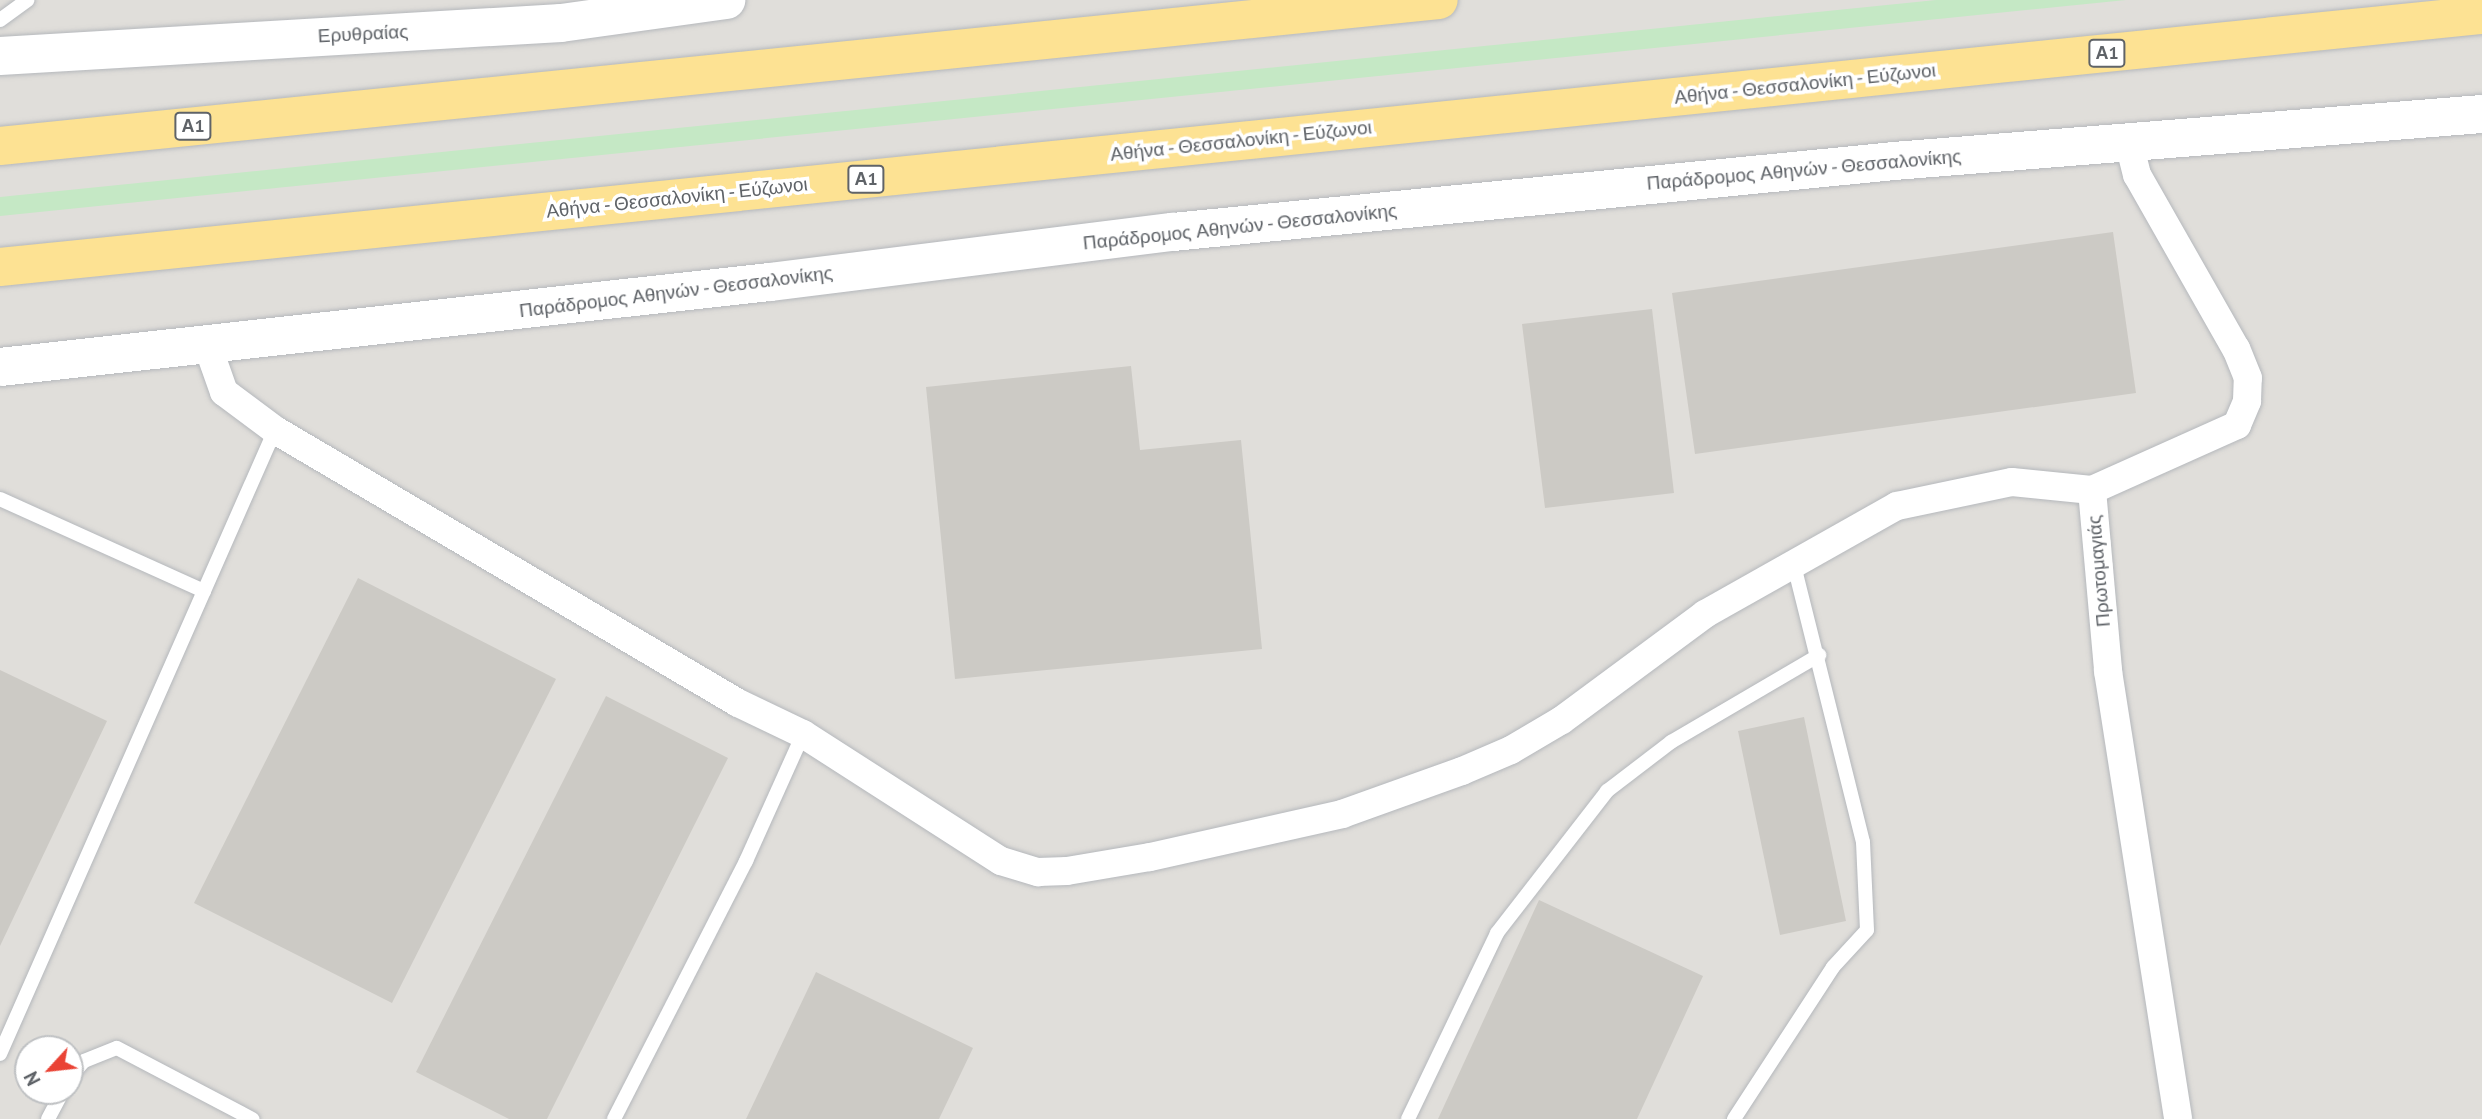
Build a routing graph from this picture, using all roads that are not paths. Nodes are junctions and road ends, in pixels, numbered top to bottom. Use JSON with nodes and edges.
{"nodes":[{"id":1,"x":28,"y":0,"type":"edge"},
{"id":2,"x":726,"y":0,"type":"edge"},
{"id":3,"x":1439,"y":0,"type":"edge"},
{"id":4,"x":2482,"y":15,"type":"edge"},
{"id":5,"x":0,"y":20,"type":"edge"},
{"id":6,"x":0,"y":56,"type":"edge"},
{"id":7,"x":2482,"y":114,"type":"edge"},
{"id":8,"x":2129,"y":142,"type":"junction"},
{"id":9,"x":0,"y":146,"type":"edge"},
{"id":10,"x":0,"y":267,"type":"edge"},
{"id":11,"x":207,"y":344,"type":"junction"},
{"id":12,"x":0,"y":367,"type":"edge"},
{"id":13,"x":275,"y":430,"type":"junction"},
{"id":14,"x":2092,"y":489,"type":"junction"},
{"id":15,"x":0,"y":499,"type":"edge"},
{"id":16,"x":1793,"y":562,"type":"junction"},
{"id":17,"x":204,"y":591,"type":"junction"},
{"id":18,"x":1819,"y":655,"type":"junction"},
{"id":19,"x":803,"y":734,"type":"junction"},
{"id":20,"x":0,"y":1054,"type":"edge"},
{"id":21,"x":84,"y":1061,"type":"edge"},
{"id":22,"x":253,"y":1119,"type":"edge"},
{"id":23,"x":614,"y":1119,"type":"edge"},
{"id":24,"x":1408,"y":1119,"type":"edge"},
{"id":25,"x":1734,"y":1119,"type":"edge"},
{"id":26,"x":2178,"y":1119,"type":"edge"}],
"edges":[{"from":1,"to":5,"type":"lane"},
{"from":2,"to":6,"type":"main road","name":"Ερυθραίας"},
{"from":3,"to":9,"type":"highway","number":"Α1"},
{"from":4,"to":10,"type":"highway","name":"Αθήνα - Θεσσαλονίκη - Εύζωνοι","number":"Α1"},
{"from":7,"to":8,"type":"main road","name":"Παράδρομος Αθηνών - Θεσσαλονίκης"},
{"from":8,"to":11,"type":"main road","name":"Παράδρομος Αθηνών - Θεσσαλονίκης"},
{"from":8,"to":14,"type":"street","name":"Πρωτομαγιάς"},
{"from":11,"to":12,"type":"main road","name":"Παράδρομος Αθηνών - Θεσσαλονίκης"},
{"from":11,"to":13,"type":"street"},
{"from":13,"to":17,"type":"lane"},
{"from":13,"to":19,"type":"street"},
{"from":14,"to":16,"type":"street"},
{"from":14,"to":26,"type":"street","name":"Πρωτομαγιάς"},
{"from":15,"to":17,"type":"lane"},
{"from":16,"to":18,"type":"lane"},
{"from":16,"to":19,"type":"street"},
{"from":17,"to":20,"type":"lane"},
{"from":18,"to":24,"type":"lane"},
{"from":18,"to":25,"type":"lane"},
{"from":19,"to":23,"type":"lane"},
{"from":21,"to":22,"type":"lane"}]}
